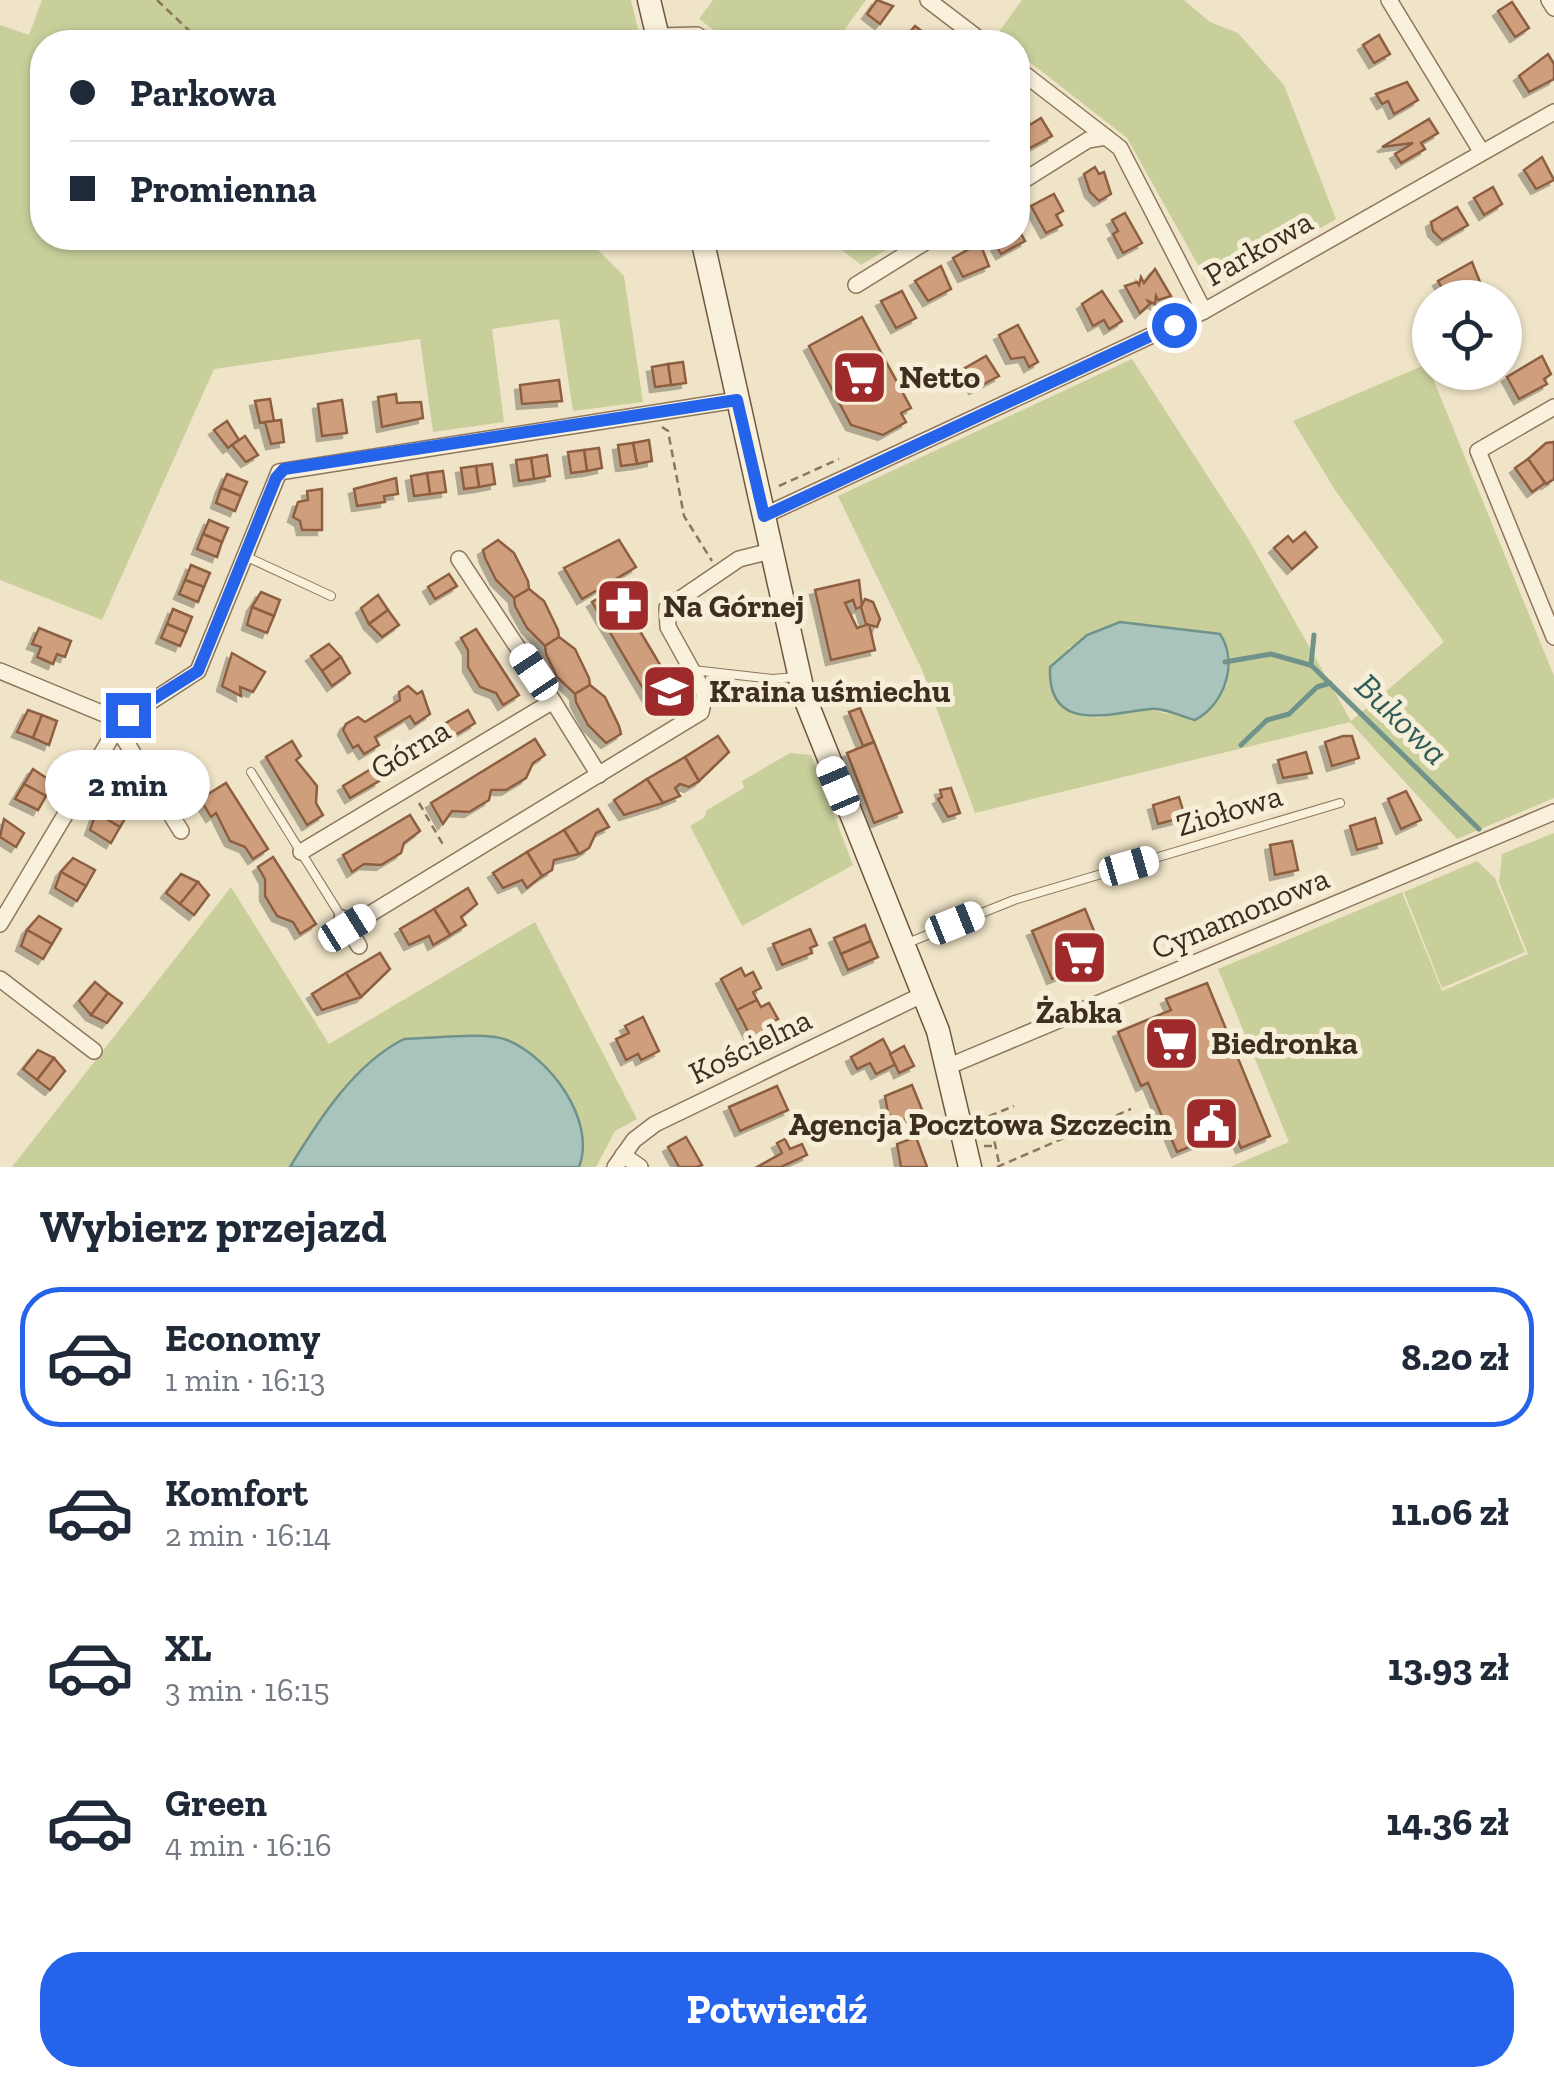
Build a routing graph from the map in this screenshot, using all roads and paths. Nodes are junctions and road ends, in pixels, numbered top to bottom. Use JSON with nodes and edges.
{"nodes":[{"id":1,"x":157,"y":0,"type":"edge"},
{"id":2,"x":650,"y":0,"type":"edge"},
{"id":3,"x":928,"y":0,"type":"edge"},
{"id":4,"x":1389,"y":0,"type":"edge"},
{"id":5,"x":1549,"y":0,"type":"edge"},
{"id":6,"x":1554,"y":8,"type":"edge"},
{"id":7,"x":188,"y":30,"type":"edge"},
{"id":8,"x":656,"y":30,"type":"edge"},
{"id":9,"x":967,"y":30,"type":"edge"},
{"id":10,"x":1030,"y":78,"type":"edge"},
{"id":11,"x":1554,"y":112,"type":"edge"},
{"id":12,"x":1106,"y":136,"type":"junction"},
{"id":13,"x":1481,"y":151,"type":"junction"},
{"id":14,"x":1030,"y":176,"type":"edge"},
{"id":15,"x":705,"y":250,"type":"edge"},
{"id":16,"x":913,"y":250,"type":"edge"},
{"id":17,"x":856,"y":285,"type":"dead end"},
{"id":18,"x":1204,"y":311,"type":"junction"},
{"id":19,"x":737,"y":400,"type":"junction"},
{"id":20,"x":1554,"y":408,"type":"edge"},
{"id":21,"x":645,"y":414,"type":"junction"},
{"id":22,"x":839,"y":458,"type":"dead end"},
{"id":23,"x":758,"y":491,"type":"junction"},
{"id":24,"x":764,"y":516,"type":"junction"},
{"id":25,"x":771,"y":551,"type":"junction"},
{"id":26,"x":244,"y":556,"type":"junction"},
{"id":27,"x":459,"y":559,"type":"dead end"},
{"id":28,"x":701,"y":570,"type":"dead end"},
{"id":29,"x":331,"y":596,"type":"dead end"},
{"id":30,"x":1554,"y":637,"type":"edge"},
{"id":31,"x":0,"y":670,"type":"edge"},
{"id":32,"x":693,"y":670,"type":"junction"},
{"id":33,"x":799,"y":676,"type":"junction"},
{"id":34,"x":553,"y":700,"type":"junction"},
{"id":35,"x":118,"y":726,"type":"junction"},
{"id":36,"x":251,"y":772,"type":"dead end"},
{"id":37,"x":599,"y":775,"type":"junction"},
{"id":38,"x":410,"y":787,"type":"junction"},
{"id":39,"x":1340,"y":803,"type":"dead end"},
{"id":40,"x":1554,"y":812,"type":"edge"},
{"id":41,"x":181,"y":832,"type":"dead end"},
{"id":42,"x":301,"y":852,"type":"junction"},
{"id":43,"x":448,"y":854,"type":"dead end"},
{"id":44,"x":344,"y":923,"type":"junction"},
{"id":45,"x":0,"y":924,"type":"edge"},
{"id":46,"x":905,"y":944,"type":"junction"},
{"id":47,"x":358,"y":946,"type":"dead end"},
{"id":48,"x":0,"y":979,"type":"edge"},
{"id":49,"x":924,"y":994,"type":"junction"},
{"id":50,"x":94,"y":1051,"type":"dead end"},
{"id":51,"x":947,"y":1067,"type":"junction"},
{"id":52,"x":1014,"y":1106,"type":"dead end"},
{"id":53,"x":1131,"y":1109,"type":"dead end"},
{"id":54,"x":989,"y":1116,"type":"junction"},
{"id":55,"x":976,"y":1121,"type":"dead end"},
{"id":56,"x":619,"y":1161,"type":"edge"},
{"id":57,"x":998,"y":1166,"type":"edge"},
{"id":58,"x":640,"y":1167,"type":"edge"},
{"id":59,"x":970,"y":1167,"type":"edge"}],
"edges":[{"from":1,"to":7,"type":"path"},
{"from":2,"to":8,"type":"street"},
{"from":3,"to":9,"type":"street"},
{"from":4,"to":13,"type":"street"},
{"from":5,"to":6,"type":"street"},
{"from":10,"to":12,"type":"street"},
{"from":11,"to":13,"type":"street","name":"Parkowa"},
{"from":12,"to":14,"type":"street"},
{"from":12,"to":18,"type":"street"},
{"from":13,"to":18,"type":"street","name":"Parkowa"},
{"from":15,"to":19,"type":"street"},
{"from":16,"to":17,"type":"street"},
{"from":18,"to":24,"type":"street","name":"Parkowa"},
{"from":19,"to":21,"type":"street"},
{"from":19,"to":23,"type":"street"},
{"from":20,"to":30,"type":"street"},
{"from":21,"to":26,"type":"street"},
{"from":21,"to":28,"type":"path"},
{"from":22,"to":23,"type":"path"},
{"from":23,"to":24,"type":"street"},
{"from":24,"to":25,"type":"street"},
{"from":25,"to":32,"type":"street"},
{"from":25,"to":33,"type":"street"},
{"from":26,"to":29,"type":"lane"},
{"from":26,"to":35,"type":"street"},
{"from":27,"to":34,"type":"street"},
{"from":31,"to":35,"type":"street"},
{"from":32,"to":33,"type":"lane"},
{"from":32,"to":37,"type":"street"},
{"from":33,"to":46,"type":"street"},
{"from":34,"to":37,"type":"street"},
{"from":34,"to":38,"type":"street","name":"Górna"},
{"from":35,"to":41,"type":"street"},
{"from":35,"to":45,"type":"street"},
{"from":36,"to":42,"type":"lane"},
{"from":37,"to":44,"type":"street"},
{"from":38,"to":42,"type":"street","name":"Górna"},
{"from":38,"to":43,"type":"path"},
{"from":39,"to":46,"type":"lane","name":"Ziołowa"},
{"from":40,"to":51,"type":"street","name":"Cynamonowa"},
{"from":42,"to":44,"type":"lane"},
{"from":44,"to":47,"type":"street"},
{"from":46,"to":49,"type":"street"},
{"from":48,"to":50,"type":"street"},
{"from":49,"to":51,"type":"street"},
{"from":49,"to":56,"type":"street","name":"Kościelna"},
{"from":51,"to":59,"type":"street"},
{"from":52,"to":54,"type":"path"},
{"from":53,"to":57,"type":"path"},
{"from":54,"to":55,"type":"path"},
{"from":54,"to":57,"type":"path"},
{"from":56,"to":58,"type":"street"}]}
